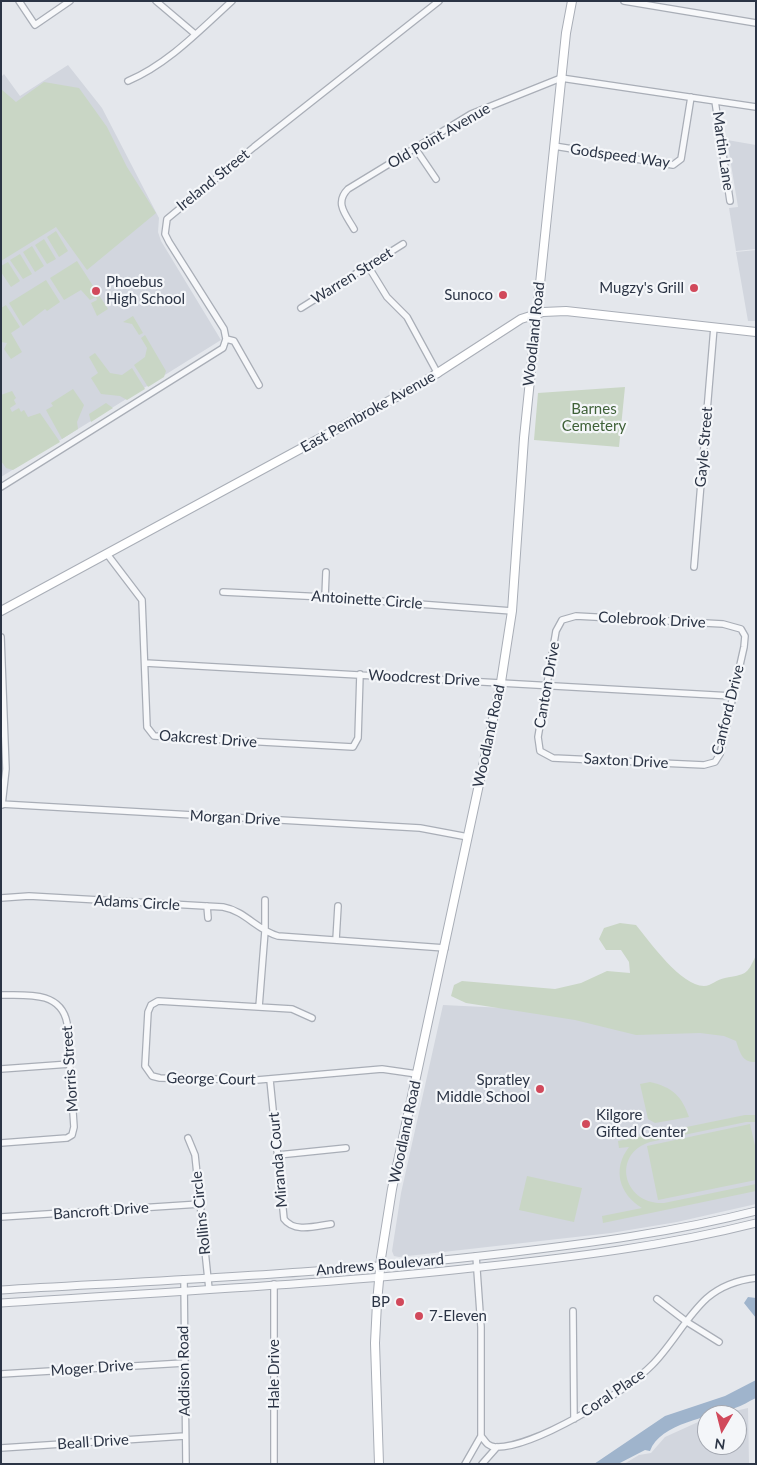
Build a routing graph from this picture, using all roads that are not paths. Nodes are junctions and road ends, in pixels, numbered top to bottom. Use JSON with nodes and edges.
{"nodes":[{"id":1,"x":19,"y":1,"type":"edge"},
{"id":2,"x":70,"y":1,"type":"edge"},
{"id":3,"x":156,"y":1,"type":"edge"},
{"id":4,"x":232,"y":1,"type":"edge"},
{"id":5,"x":439,"y":1,"type":"edge"},
{"id":6,"x":572,"y":1,"type":"edge"},
{"id":7,"x":624,"y":1,"type":"edge"},
{"id":8,"x":756,"y":23,"type":"edge"},
{"id":9,"x":196,"y":34,"type":"junction"},
{"id":10,"x":561,"y":78,"type":"junction"},
{"id":11,"x":128,"y":81,"type":"dead end"},
{"id":12,"x":691,"y":97,"type":"junction"},
{"id":13,"x":715,"y":101,"type":"junction"},
{"id":14,"x":756,"y":107,"type":"edge"},
{"id":15,"x":554,"y":146,"type":"junction"},
{"id":16,"x":416,"y":148,"type":"junction"},
{"id":17,"x":436,"y":179,"type":"dead end"},
{"id":18,"x":730,"y":201,"type":"dead end"},
{"id":19,"x":354,"y":229,"type":"dead end"},
{"id":20,"x":403,"y":244,"type":"dead end"},
{"id":21,"x":368,"y":266,"type":"junction"},
{"id":22,"x":301,"y":308,"type":"dead end"},
{"id":23,"x":536,"y":313,"type":"junction"},
{"id":24,"x":714,"y":326,"type":"junction"},
{"id":25,"x":756,"y":332,"type":"edge"},
{"id":26,"x":226,"y":339,"type":"junction"},
{"id":27,"x":438,"y":374,"type":"junction"},
{"id":28,"x":259,"y":385,"type":"dead end"},
{"id":29,"x":1,"y":487,"type":"edge"},
{"id":30,"x":107,"y":554,"type":"junction"},
{"id":31,"x":694,"y":567,"type":"dead end"},
{"id":32,"x":326,"y":572,"type":"dead end"},
{"id":33,"x":223,"y":592,"type":"dead end"},
{"id":34,"x":326,"y":597,"type":"junction"},
{"id":35,"x":1,"y":611,"type":"edge"},
{"id":36,"x":512,"y":611,"type":"junction"},
{"id":37,"x":562,"y":620,"type":"joint"},
{"id":38,"x":741,"y":629,"type":"joint"},
{"id":39,"x":1,"y":637,"type":"edge"},
{"id":40,"x":145,"y":663,"type":"junction"},
{"id":41,"x":360,"y":674,"type":"junction"},
{"id":42,"x":501,"y":682,"type":"junction"},
{"id":43,"x":547,"y":686,"type":"junction"},
{"id":44,"x":732,"y":696,"type":"junction"},
{"id":45,"x":540,"y":751,"type":"joint"},
{"id":46,"x":714,"y":762,"type":"joint"},
{"id":47,"x":2,"y":804,"type":"edge"},
{"id":48,"x":468,"y":837,"type":"junction"},
{"id":49,"x":1,"y":898,"type":"edge"},
{"id":50,"x":265,"y":900,"type":"dead end"},
{"id":51,"x":207,"y":906,"type":"junction"},
{"id":52,"x":338,"y":906,"type":"dead end"},
{"id":53,"x":208,"y":918,"type":"dead end"},
{"id":54,"x":266,"y":931,"type":"junction"},
{"id":55,"x":336,"y":940,"type":"junction"},
{"id":56,"x":445,"y":948,"type":"junction"},
{"id":57,"x":1,"y":995,"type":"edge"},
{"id":58,"x":259,"y":1007,"type":"junction"},
{"id":59,"x":312,"y":1018,"type":"dead end"},
{"id":60,"x":70,"y":1064,"type":"junction"},
{"id":61,"x":1,"y":1069,"type":"edge"},
{"id":62,"x":417,"y":1074,"type":"junction"},
{"id":63,"x":270,"y":1080,"type":"junction"},
{"id":64,"x":188,"y":1138,"type":"dead end"},
{"id":65,"x":1,"y":1143,"type":"edge"},
{"id":66,"x":346,"y":1148,"type":"dead end"},
{"id":67,"x":278,"y":1155,"type":"junction"},
{"id":68,"x":200,"y":1204,"type":"junction"},
{"id":69,"x":756,"y":1211,"type":"edge"},
{"id":70,"x":1,"y":1217,"type":"edge"},
{"id":71,"x":756,"y":1223,"type":"edge"},
{"id":72,"x":331,"y":1224,"type":"dead end"},
{"id":73,"x":476,"y":1256,"type":"junction"},
{"id":74,"x":380,"y":1266,"type":"junction"},
{"id":75,"x":477,"y":1268,"type":"junction"},
{"id":76,"x":208,"y":1277,"type":"junction"},
{"id":77,"x":379,"y":1278,"type":"junction"},
{"id":78,"x":756,"y":1278,"type":"edge"},
{"id":79,"x":184,"y":1279,"type":"junction"},
{"id":80,"x":274,"y":1284,"type":"junction"},
{"id":81,"x":209,"y":1289,"type":"junction"},
{"id":82,"x":1,"y":1290,"type":"edge"},
{"id":83,"x":184,"y":1291,"type":"junction"},
{"id":84,"x":657,"y":1299,"type":"dead end"},
{"id":85,"x":1,"y":1302,"type":"edge"},
{"id":86,"x":573,"y":1311,"type":"dead end"},
{"id":87,"x":687,"y":1322,"type":"junction"},
{"id":88,"x":719,"y":1342,"type":"dead end"},
{"id":89,"x":184,"y":1362,"type":"junction"},
{"id":90,"x":1,"y":1374,"type":"edge"},
{"id":91,"x":574,"y":1419,"type":"junction"},
{"id":92,"x":185,"y":1436,"type":"junction"},
{"id":93,"x":481,"y":1436,"type":"junction"},
{"id":94,"x":498,"y":1446,"type":"junction"},
{"id":95,"x":1,"y":1448,"type":"edge"},
{"id":96,"x":186,"y":1464,"type":"edge"},
{"id":97,"x":274,"y":1464,"type":"edge"},
{"id":98,"x":378,"y":1464,"type":"edge"},
{"id":99,"x":465,"y":1464,"type":"edge"},
{"id":100,"x":482,"y":1464,"type":"edge"}],
"edges":[{"from":1,"to":2,"type":"street"},
{"from":3,"to":9,"type":"street"},
{"from":4,"to":9,"type":"street"},
{"from":5,"to":26,"type":"street","name":"Ireland Street"},
{"from":6,"to":10,"type":"main road","name":"Woodland Road"},
{"from":7,"to":8,"type":"street"},
{"from":9,"to":11,"type":"street"},
{"from":10,"to":12,"type":"street"},
{"from":10,"to":15,"type":"main road","name":"Woodland Road"},
{"from":10,"to":16,"type":"street","name":"Old Point Avenue"},
{"from":12,"to":13,"type":"street"},
{"from":12,"to":15,"type":"street","name":"Godspeed Way"},
{"from":13,"to":14,"type":"street"},
{"from":13,"to":18,"type":"street","name":"Martin Lane"},
{"from":15,"to":23,"type":"main road","name":"Woodland Road"},
{"from":16,"to":17,"type":"street"},
{"from":16,"to":19,"type":"street","name":"Old Point Avenue"},
{"from":20,"to":21,"type":"street","name":"Warren Street"},
{"from":21,"to":22,"type":"street","name":"Warren Street"},
{"from":21,"to":27,"type":"street"},
{"from":23,"to":24,"type":"main road","name":"East Pembroke Avenue"},
{"from":23,"to":27,"type":"main road","name":"East Pembroke Avenue"},
{"from":23,"to":36,"type":"main road","name":"Woodland Road"},
{"from":24,"to":25,"type":"main road","name":"East Pembroke Avenue"},
{"from":24,"to":31,"type":"street","name":"Gayle Street"},
{"from":26,"to":28,"type":"street"},
{"from":26,"to":29,"type":"street"},
{"from":27,"to":30,"type":"main road","name":"East Pembroke Avenue"},
{"from":30,"to":35,"type":"main road","name":"East Pembroke Avenue"},
{"from":30,"to":40,"type":"street","name":"Oakcrest Drive"},
{"from":32,"to":34,"type":"street"},
{"from":33,"to":34,"type":"street","name":"Antoinette Circle"},
{"from":34,"to":36,"type":"street","name":"Antoinette Circle"},
{"from":36,"to":42,"type":"main road","name":"Woodland Road"},
{"from":37,"to":38,"type":"street","name":"Colebrook Drive"},
{"from":37,"to":43,"type":"street","name":"Canton Drive"},
{"from":38,"to":44,"type":"street","name":"Canford Drive"},
{"from":39,"to":47,"type":"street"},
{"from":40,"to":41,"type":"street","name":"Woodcrest Drive"},
{"from":40,"to":41,"type":"street","name":"Oakcrest Drive"},
{"from":41,"to":42,"type":"street","name":"Woodcrest Drive"},
{"from":42,"to":43,"type":"street","name":"Woodcrest Drive"},
{"from":42,"to":48,"type":"main road","name":"Woodland Road"},
{"from":43,"to":44,"type":"street","name":"Woodcrest Drive"},
{"from":43,"to":45,"type":"street","name":"Canton Drive"},
{"from":44,"to":46,"type":"street","name":"Canford Drive"},
{"from":45,"to":46,"type":"street","name":"Saxton Drive"},
{"from":47,"to":48,"type":"street","name":"Morgan Drive"},
{"from":48,"to":56,"type":"main road","name":"Woodland Road"},
{"from":49,"to":51,"type":"street","name":"Adams Circle"},
{"from":50,"to":54,"type":"street"},
{"from":51,"to":53,"type":"street"},
{"from":51,"to":54,"type":"street","name":"Adams Circle"},
{"from":52,"to":55,"type":"street"},
{"from":54,"to":55,"type":"street","name":"Adams Circle"},
{"from":54,"to":58,"type":"street"},
{"from":55,"to":56,"type":"street","name":"Adams Circle"},
{"from":56,"to":62,"type":"main road","name":"Woodland Road"},
{"from":57,"to":60,"type":"street","name":"Morris Street"},
{"from":58,"to":59,"type":"street","name":"George Court"},
{"from":58,"to":63,"type":"street","name":"George Court"},
{"from":60,"to":61,"type":"street"},
{"from":60,"to":65,"type":"street","name":"Morris Street"},
{"from":62,"to":63,"type":"street","name":"George Court"},
{"from":62,"to":74,"type":"main road","name":"Woodland Road"},
{"from":63,"to":67,"type":"street","name":"Miranda Court"},
{"from":64,"to":68,"type":"street","name":"Rollins Circle"},
{"from":66,"to":67,"type":"street"},
{"from":67,"to":72,"type":"street","name":"Miranda Court"},
{"from":68,"to":70,"type":"street","name":"Bancroft Drive"},
{"from":68,"to":76,"type":"street","name":"Rollins Circle"},
{"from":69,"to":73,"type":"street","name":"Andrews Boulevard"},
{"from":71,"to":75,"type":"street","name":"Andrews Boulevard"},
{"from":73,"to":74,"type":"street","name":"Andrews Boulevard"},
{"from":73,"to":75,"type":"street"},
{"from":74,"to":76,"type":"street","name":"Andrews Boulevard"},
{"from":74,"to":77,"type":"main road","name":"Woodland Road"},
{"from":75,"to":77,"type":"street","name":"Andrews Boulevard"},
{"from":75,"to":93,"type":"street"},
{"from":76,"to":79,"type":"street","name":"Andrews Boulevard"},
{"from":76,"to":81,"type":"street","name":"Rollins Circle"},
{"from":77,"to":80,"type":"street","name":"Andrews Boulevard"},
{"from":77,"to":98,"type":"main road","name":"Woodland Road"},
{"from":78,"to":87,"type":"street","name":"Coral Place"},
{"from":79,"to":82,"type":"street","name":"Andrews Boulevard"},
{"from":79,"to":83,"type":"street","name":"Addison Road"},
{"from":80,"to":81,"type":"street","name":"Andrews Boulevard"},
{"from":80,"to":97,"type":"street","name":"Hale Drive"},
{"from":81,"to":83,"type":"street","name":"Andrews Boulevard"},
{"from":83,"to":85,"type":"street","name":"Andrews Boulevard"},
{"from":83,"to":89,"type":"street","name":"Addison Road"},
{"from":84,"to":87,"type":"street"},
{"from":86,"to":91,"type":"street"},
{"from":87,"to":88,"type":"street"},
{"from":87,"to":91,"type":"street","name":"Coral Place"},
{"from":89,"to":90,"type":"street","name":"Moger Drive"},
{"from":89,"to":92,"type":"street","name":"Addison Road"},
{"from":91,"to":94,"type":"street","name":"Coral Place"},
{"from":92,"to":95,"type":"street","name":"Beall Drive"},
{"from":92,"to":96,"type":"street","name":"Addison Road"},
{"from":93,"to":94,"type":"street"},
{"from":93,"to":99,"type":"street"},
{"from":94,"to":100,"type":"street"}]}
